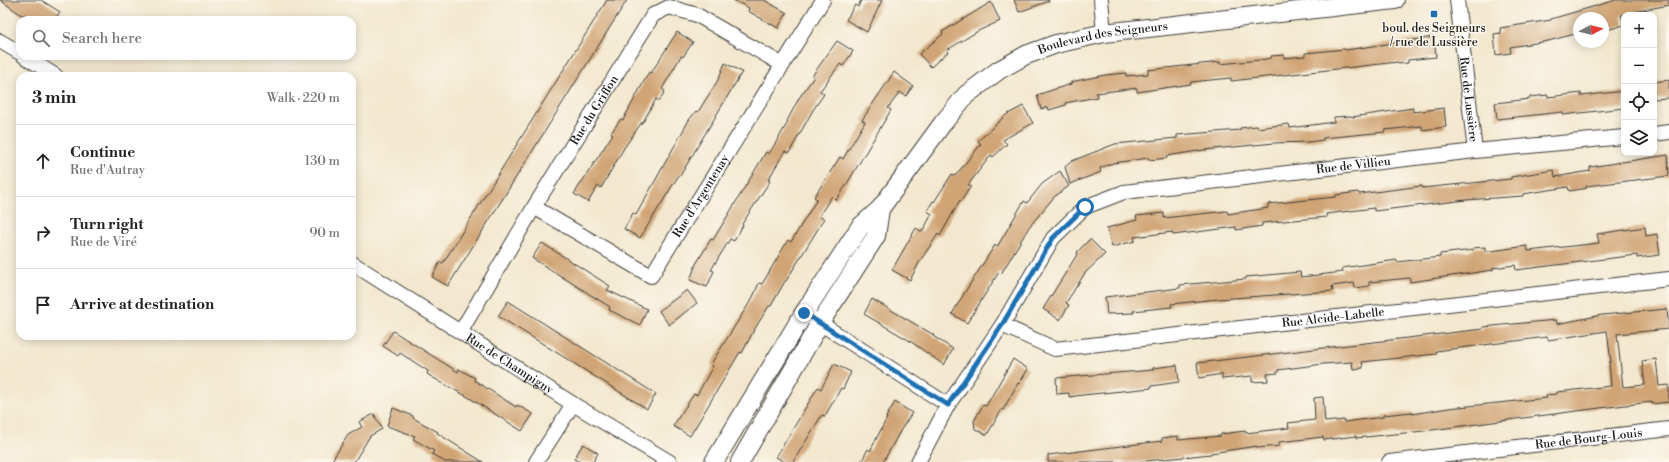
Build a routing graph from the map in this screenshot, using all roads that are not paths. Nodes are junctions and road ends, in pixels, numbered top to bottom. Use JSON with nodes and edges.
{"nodes":[{"id":1,"x":823,"y":0,"type":"edge"},
{"id":2,"x":1101,"y":0,"type":"edge"},
{"id":3,"x":1395,"y":0,"type":"edge"},
{"id":4,"x":1458,"y":0,"type":"edge"},
{"id":5,"x":1104,"y":33,"type":"junction"},
{"id":6,"x":0,"y":41,"type":"edge"},
{"id":7,"x":16,"y":51,"type":"edge"},
{"id":8,"x":30,"y":60,"type":"edge"},
{"id":9,"x":783,"y":65,"type":"junction"},
{"id":10,"x":50,"y":72,"type":"edge"},
{"id":11,"x":1669,"y":132,"type":"edge"},
{"id":12,"x":1657,"y":134,"type":"edge"},
{"id":13,"x":1621,"y":137,"type":"edge"},
{"id":14,"x":1475,"y":152,"type":"junction"},
{"id":15,"x":534,"y":207,"type":"junction"},
{"id":16,"x":880,"y":209,"type":"junction"},
{"id":17,"x":356,"y":265,"type":"edge"},
{"id":18,"x":1669,"y":279,"type":"edge"},
{"id":19,"x":804,"y":313,"type":"junction"},
{"id":20,"x":820,"y":323,"type":"junction"},
{"id":21,"x":1002,"y":325,"type":"junction"},
{"id":22,"x":461,"y":331,"type":"junction"},
{"id":23,"x":573,"y":404,"type":"junction"},
{"id":24,"x":948,"y":405,"type":"junction"},
{"id":25,"x":1669,"y":429,"type":"edge"},
{"id":26,"x":536,"y":462,"type":"edge"},
{"id":27,"x":670,"y":462,"type":"edge"},
{"id":28,"x":714,"y":462,"type":"edge"},
{"id":29,"x":740,"y":462,"type":"edge"},
{"id":30,"x":918,"y":462,"type":"edge"},
{"id":31,"x":1389,"y":462,"type":"edge"}],
"edges":[{"from":1,"to":9,"type":"street","name":"Rue d'Argentenay"},
{"from":2,"to":5,"type":"street"},
{"from":3,"to":5,"type":"street","name":"Boulevard des Seigneurs"},
{"from":4,"to":14,"type":"street","name":"Rue de Lussière"},
{"from":5,"to":16,"type":"street","name":"Boulevard des Seigneurs"},
{"from":6,"to":7,"type":"street"},
{"from":8,"to":10,"type":"street"},
{"from":9,"to":15,"type":"street","name":"Rue du Griffon"},
{"from":9,"to":15,"type":"street","name":"Rue d'Argentenay"},
{"from":11,"to":12,"type":"street"},
{"from":13,"to":14,"type":"street","name":"Rue de Villieu"},
{"from":14,"to":21,"type":"street","name":"Rue de Villieu"},
{"from":15,"to":22,"type":"street","name":"Rue du Griffon"},
{"from":16,"to":19,"type":"street","name":"Boulevard des Seigneurs"},
{"from":16,"to":20,"type":"street","name":"Boulevard des Seigneurs"},
{"from":17,"to":22,"type":"street","name":"Rue de Champigny"},
{"from":18,"to":21,"type":"street","name":"Rue Alcide-Labelle"},
{"from":19,"to":20,"type":"street"},
{"from":19,"to":28,"type":"street","name":"Boulevard des Seigneurs"},
{"from":20,"to":24,"type":"street"},
{"from":20,"to":29,"type":"street","name":"Boulevard des Seigneurs"},
{"from":21,"to":24,"type":"street"},
{"from":22,"to":23,"type":"street","name":"Rue de Champigny"},
{"from":23,"to":26,"type":"street"},
{"from":23,"to":27,"type":"street","name":"Rue de Champigny"},
{"from":24,"to":30,"type":"street"},
{"from":25,"to":31,"type":"street","name":"Rue de Bourg-Louis"}]}
